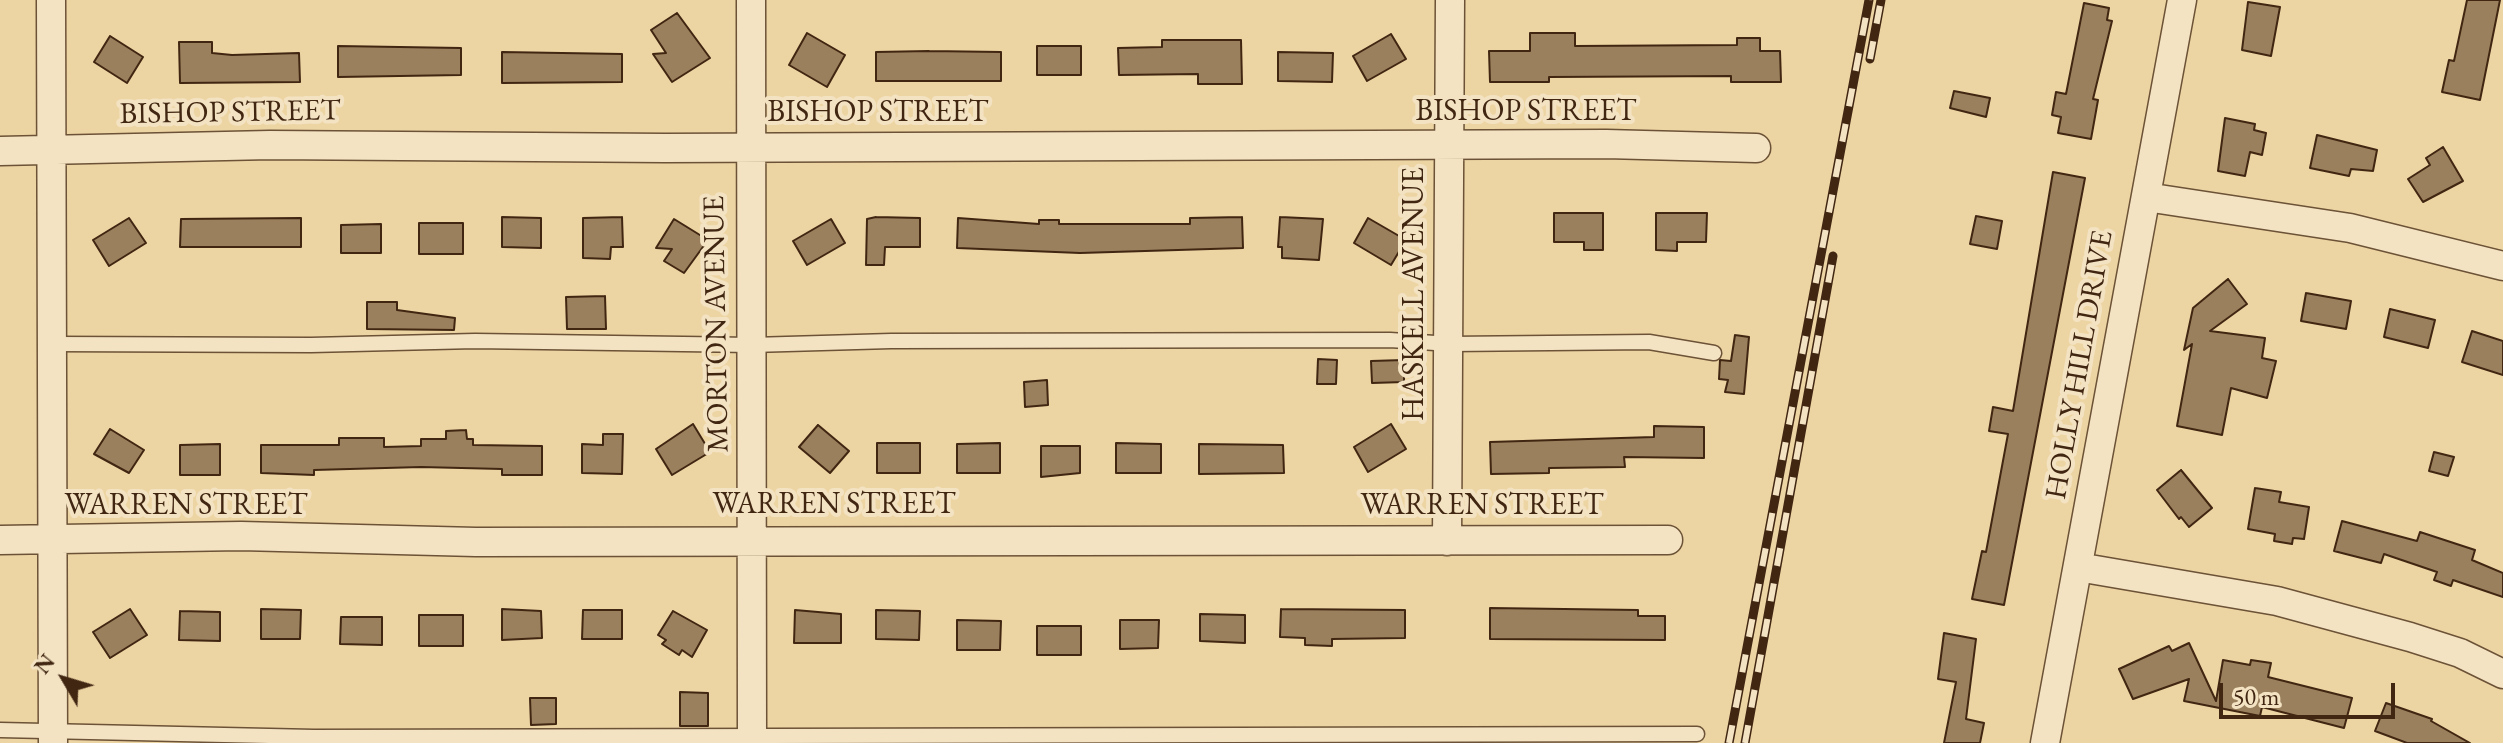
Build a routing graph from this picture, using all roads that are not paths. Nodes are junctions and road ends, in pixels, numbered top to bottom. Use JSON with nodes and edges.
{"nodes":[{"id":1,"x":51,"y":0,"type":"edge"},
{"id":2,"x":751,"y":0,"type":"edge"},
{"id":3,"x":1450,"y":0,"type":"edge"},
{"id":4,"x":2182,"y":0,"type":"edge"},
{"id":5,"x":1450,"y":146,"type":"junction"},
{"id":6,"x":749,"y":148,"type":"junction"},
{"id":7,"x":1756,"y":148,"type":"dead end"},
{"id":8,"x":53,"y":150,"type":"junction"},
{"id":9,"x":0,"y":151,"type":"edge"},
{"id":10,"x":2146,"y":197,"type":"junction"},
{"id":11,"x":2503,"y":266,"type":"edge"},
{"id":12,"x":53,"y":344,"type":"junction"},
{"id":13,"x":1450,"y":344,"type":"junction"},
{"id":14,"x":752,"y":345,"type":"junction"},
{"id":15,"x":1714,"y":353,"type":"dead end"},
{"id":16,"x":753,"y":539,"type":"junction"},
{"id":17,"x":0,"y":540,"type":"edge"},
{"id":18,"x":52,"y":540,"type":"junction"},
{"id":19,"x":1668,"y":540,"type":"dead end"},
{"id":20,"x":1447,"y":541,"type":"junction"},
{"id":21,"x":2078,"y":567,"type":"junction"},
{"id":22,"x":2503,"y":674,"type":"edge"},
{"id":23,"x":0,"y":730,"type":"edge"},
{"id":24,"x":1697,"y":734,"type":"dead end"},
{"id":25,"x":53,"y":736,"type":"edge"},
{"id":26,"x":752,"y":739,"type":"edge"},
{"id":27,"x":2045,"y":743,"type":"edge"}],
"edges":[{"from":1,"to":8,"type":"street"},
{"from":2,"to":6,"type":"street","name":"MORTON AVENUE"},
{"from":3,"to":5,"type":"street","name":"HASKELL AVENUE"},
{"from":4,"to":10,"type":"street","name":"HOLLY HILL DRIVE"},
{"from":5,"to":6,"type":"street","name":"BISHOP STREET"},
{"from":5,"to":7,"type":"street","name":"BISHOP STREET"},
{"from":5,"to":13,"type":"street","name":"HASKELL AVENUE"},
{"from":6,"to":8,"type":"street","name":"BISHOP STREET"},
{"from":6,"to":14,"type":"street","name":"MORTON AVENUE"},
{"from":8,"to":9,"type":"street","name":"BISHOP STREET"},
{"from":8,"to":12,"type":"street"},
{"from":10,"to":11,"type":"street"},
{"from":10,"to":21,"type":"street","name":"HOLLY HILL DRIVE"},
{"from":12,"to":14,"type":"lane"},
{"from":12,"to":18,"type":"street"},
{"from":13,"to":14,"type":"lane"},
{"from":13,"to":15,"type":"lane"},
{"from":13,"to":20,"type":"street","name":"HASKELL AVENUE"},
{"from":14,"to":16,"type":"street","name":"MORTON AVENUE"},
{"from":16,"to":18,"type":"street","name":"WARREN STREET"},
{"from":16,"to":20,"type":"street","name":"WARREN STREET"},
{"from":16,"to":26,"type":"street","name":"MORTON AVENUE"},
{"from":17,"to":18,"type":"street","name":"WARREN STREET"},
{"from":18,"to":25,"type":"street"},
{"from":19,"to":20,"type":"street","name":"WARREN STREET"},
{"from":21,"to":22,"type":"street"},
{"from":21,"to":27,"type":"street","name":"HOLLY HILL DRIVE"},
{"from":23,"to":25,"type":"lane"},
{"from":24,"to":26,"type":"lane"},
{"from":25,"to":26,"type":"lane"}]}
